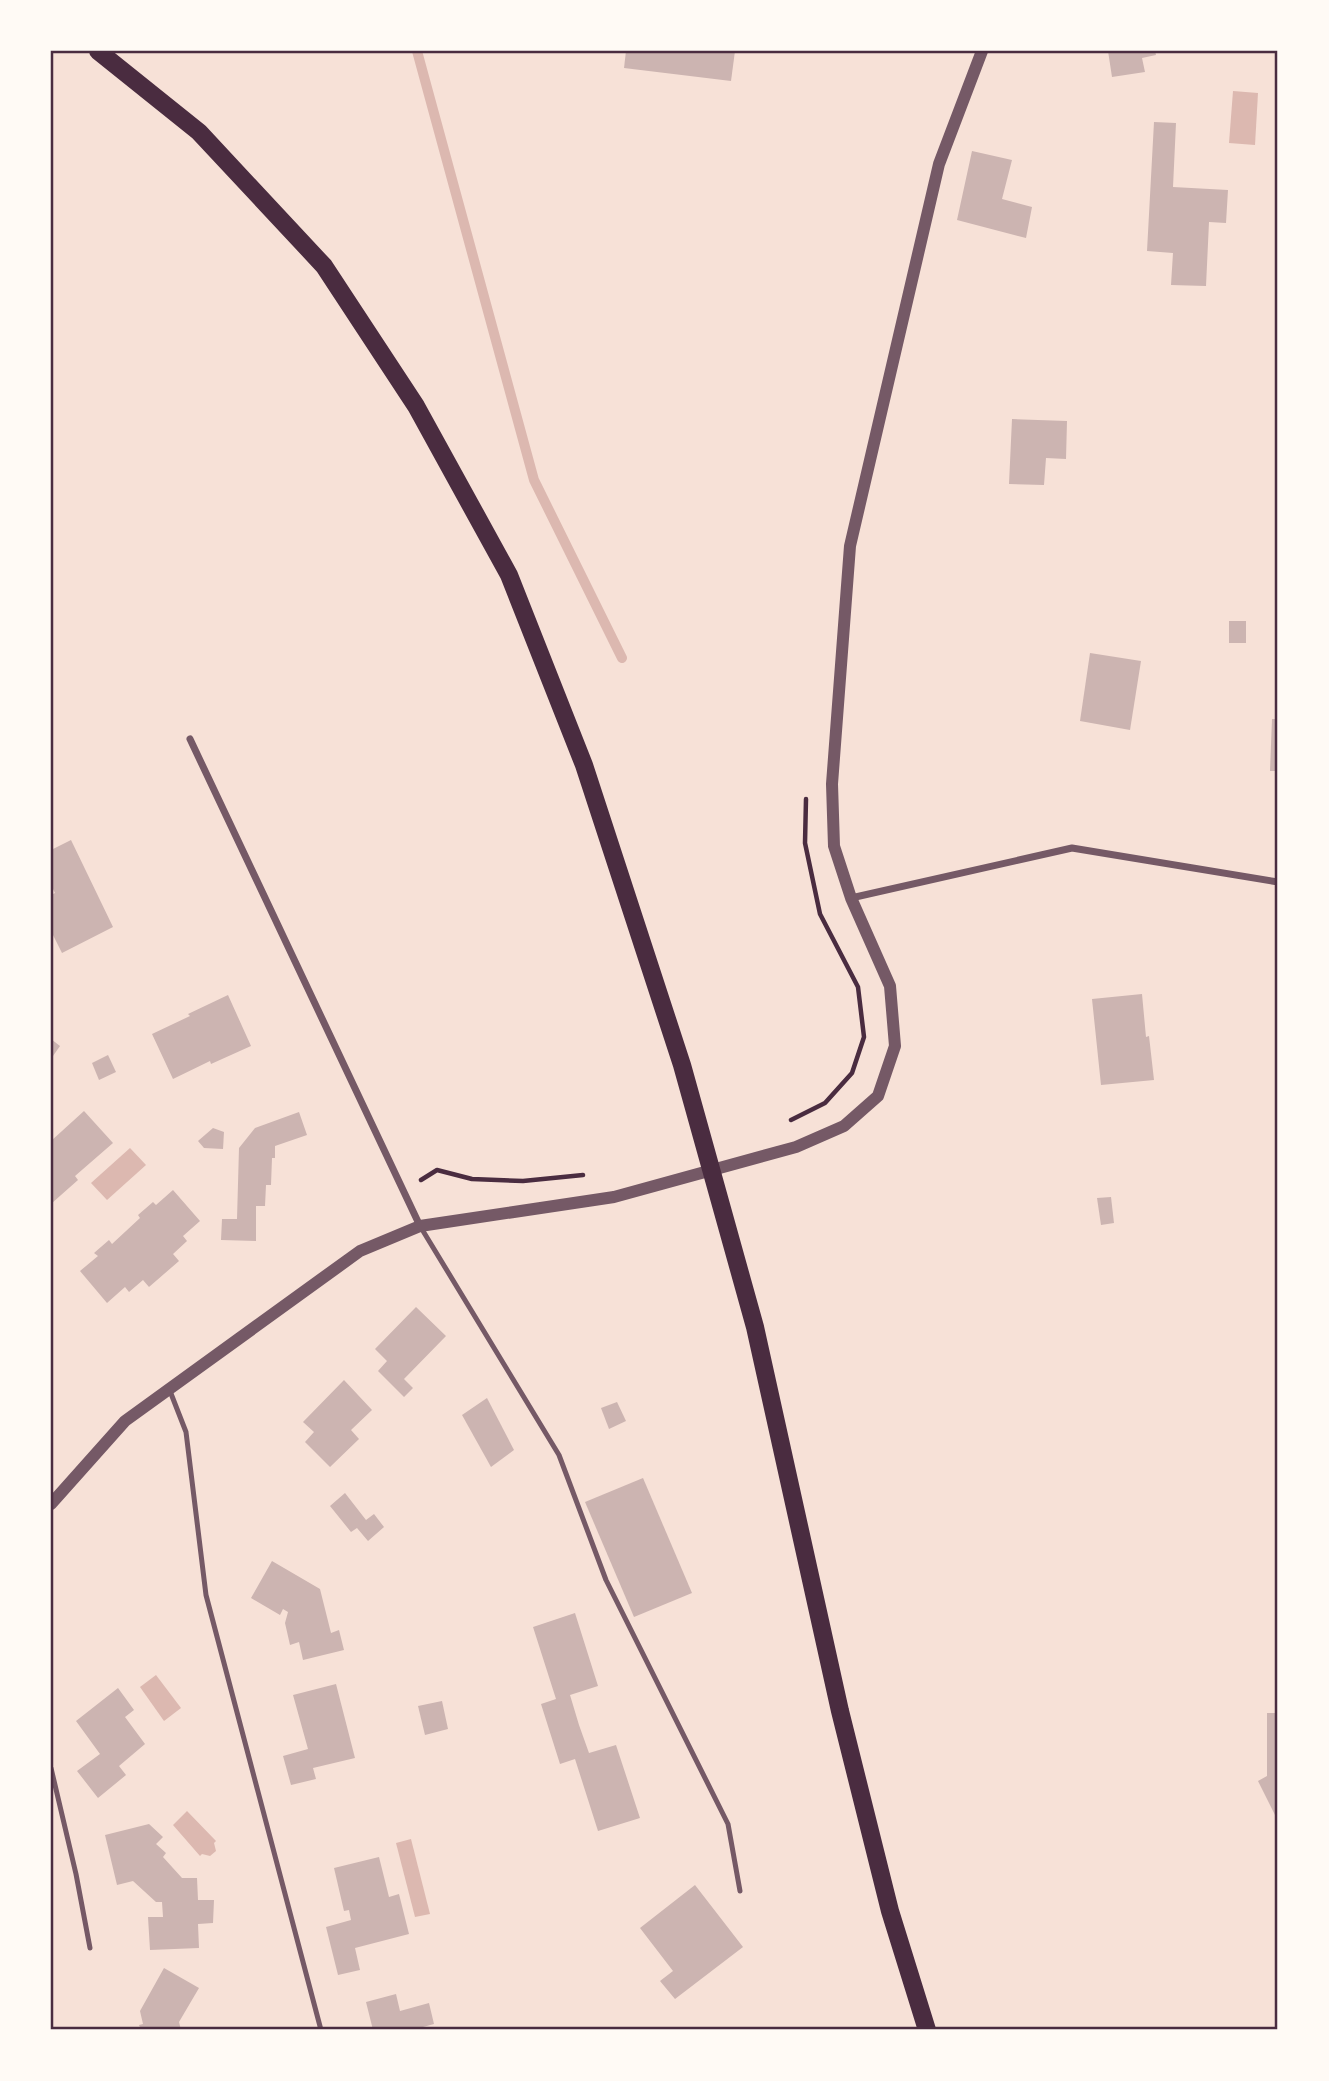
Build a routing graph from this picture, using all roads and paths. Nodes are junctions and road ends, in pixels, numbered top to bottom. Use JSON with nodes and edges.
{"nodes":[{"id":1,"x":98,"y":51,"type":"edge"},
{"id":2,"x":982,"y":51,"type":"edge"},
{"id":3,"x":190,"y":739,"type":"dead end"},
{"id":4,"x":832,"y":784,"type":"junction"},
{"id":5,"x":1278,"y":882,"type":"edge"},
{"id":6,"x":851,"y":898,"type":"junction"},
{"id":7,"x":789,"y":1121,"type":"dead end"},
{"id":8,"x":593,"y":1174,"type":"dead end"},
{"id":9,"x":404,"y":1192,"type":"junction"},
{"id":10,"x":420,"y":1226,"type":"junction"},
{"id":11,"x":169,"y":1388,"type":"junction"},
{"id":12,"x":51,"y":1504,"type":"edge"},
{"id":13,"x":51,"y":1768,"type":"edge"},
{"id":14,"x":740,"y":1891,"type":"dead end"},
{"id":15,"x":90,"y":1948,"type":"dead end"},
{"id":16,"x":321,"y":2030,"type":"edge"},
{"id":17,"x":927,"y":2030,"type":"edge"}],
"edges":[{"from":1,"to":17,"type":"main road"},
{"from":2,"to":4,"type":"street"},
{"from":3,"to":9,"type":"street"},
{"from":4,"to":6,"type":"street"},
{"from":4,"to":7,"type":"path"},
{"from":5,"to":6,"type":"street"},
{"from":6,"to":10,"type":"street"},
{"from":8,"to":9,"type":"path"},
{"from":9,"to":10,"type":"street"},
{"from":10,"to":11,"type":"street"},
{"from":10,"to":14,"type":"lane"},
{"from":11,"to":12,"type":"street"},
{"from":11,"to":16,"type":"lane"},
{"from":13,"to":15,"type":"lane"}]}
